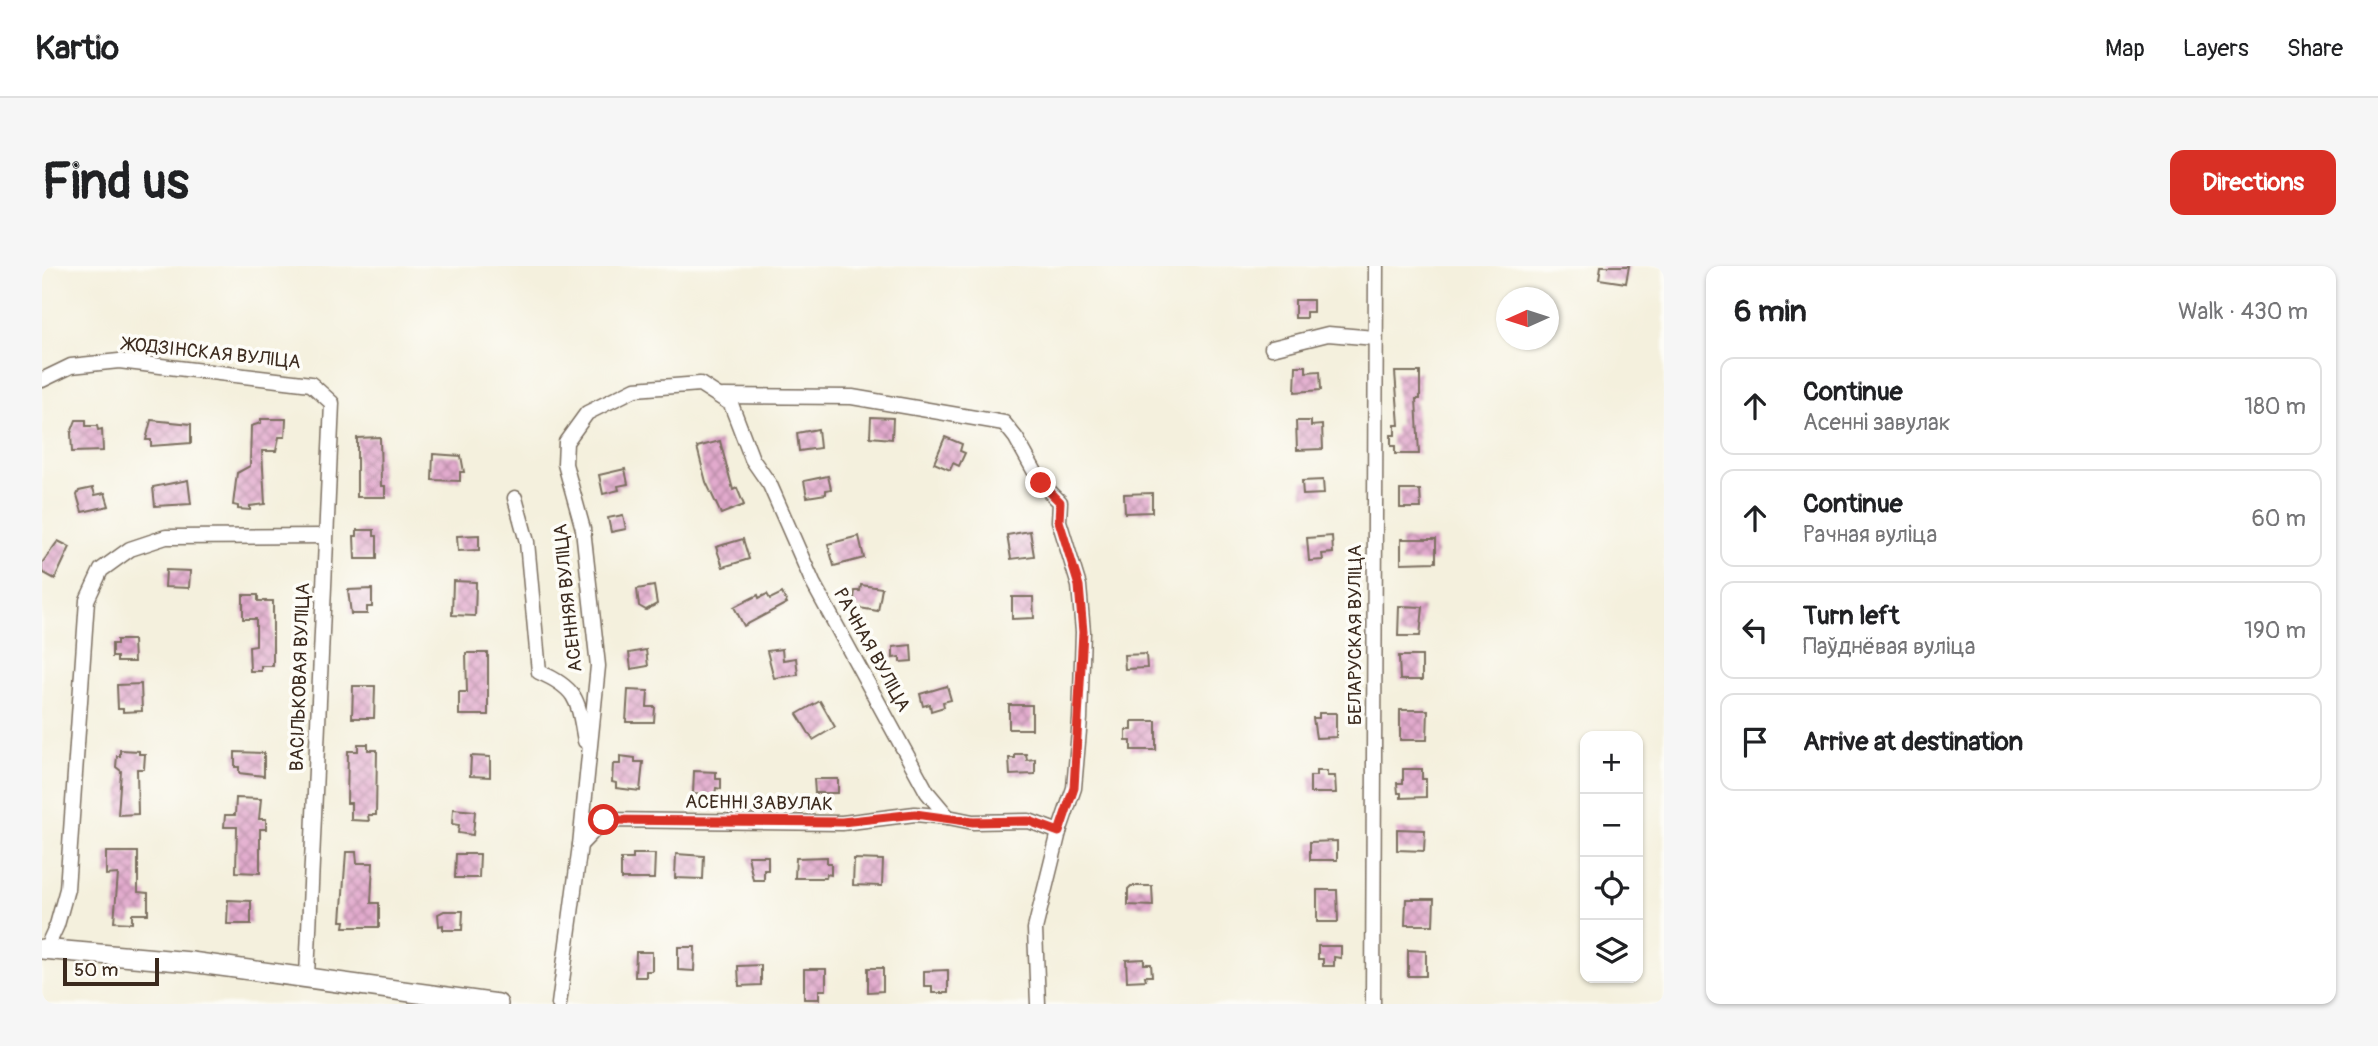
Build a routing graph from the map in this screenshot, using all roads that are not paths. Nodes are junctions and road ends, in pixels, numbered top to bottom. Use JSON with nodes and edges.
{"nodes":[{"id":1,"x":1376,"y":266,"type":"edge"},
{"id":2,"x":1369,"y":338,"type":"junction"},
{"id":3,"x":1272,"y":348,"type":"dead end"},
{"id":4,"x":42,"y":380,"type":"edge"},
{"id":5,"x":723,"y":396,"type":"junction"},
{"id":6,"x":332,"y":403,"type":"joint"},
{"id":7,"x":515,"y":498,"type":"dead end"},
{"id":8,"x":325,"y":536,"type":"junction"},
{"id":9,"x":587,"y":756,"type":"junction"},
{"id":10,"x":948,"y":817,"type":"junction"},
{"id":11,"x":1059,"y":832,"type":"junction"},
{"id":12,"x":580,"y":845,"type":"junction"},
{"id":13,"x":44,"y":949,"type":"edge"},
{"id":14,"x":307,"y":976,"type":"junction"},
{"id":15,"x":498,"y":1004,"type":"edge"},
{"id":16,"x":559,"y":1004,"type":"edge"},
{"id":17,"x":1038,"y":1004,"type":"edge"},
{"id":18,"x":1373,"y":1004,"type":"edge"}],
"edges":[{"from":1,"to":2,"type":"street","name":"БЕЛАРУСКАЯ ВУЛІЦА"},
{"from":2,"to":3,"type":"street"},
{"from":2,"to":18,"type":"street","name":"БЕЛАРУСКАЯ ВУЛІЦА"},
{"from":4,"to":6,"type":"street","name":"ЖОДЗІНСКАЯ ВУЛІЦА"},
{"from":5,"to":9,"type":"street","name":"АСЕННЯЯ ВУЛІЦА"},
{"from":5,"to":10,"type":"street","name":"РАЧНАЯ ВУЛІЦА"},
{"from":5,"to":11,"type":"street"},
{"from":6,"to":8,"type":"street","name":"ВАСІЛЬКОВАЯ ВУЛІЦА"},
{"from":7,"to":9,"type":"street","name":"АСЕННЯЯ ВУЛІЦА"},
{"from":8,"to":13,"type":"street"},
{"from":8,"to":14,"type":"street","name":"ВАСІЛЬКОВАЯ ВУЛІЦА"},
{"from":9,"to":12,"type":"street","name":"АСЕННЯЯ ВУЛІЦА"},
{"from":10,"to":11,"type":"street"},
{"from":10,"to":12,"type":"street","name":"АСЕННІ ЗАВУЛАК"},
{"from":11,"to":17,"type":"street"},
{"from":12,"to":16,"type":"street","name":"АСЕННЯЯ ВУЛІЦА"},
{"from":13,"to":14,"type":"street"},
{"from":14,"to":15,"type":"street"}]}
